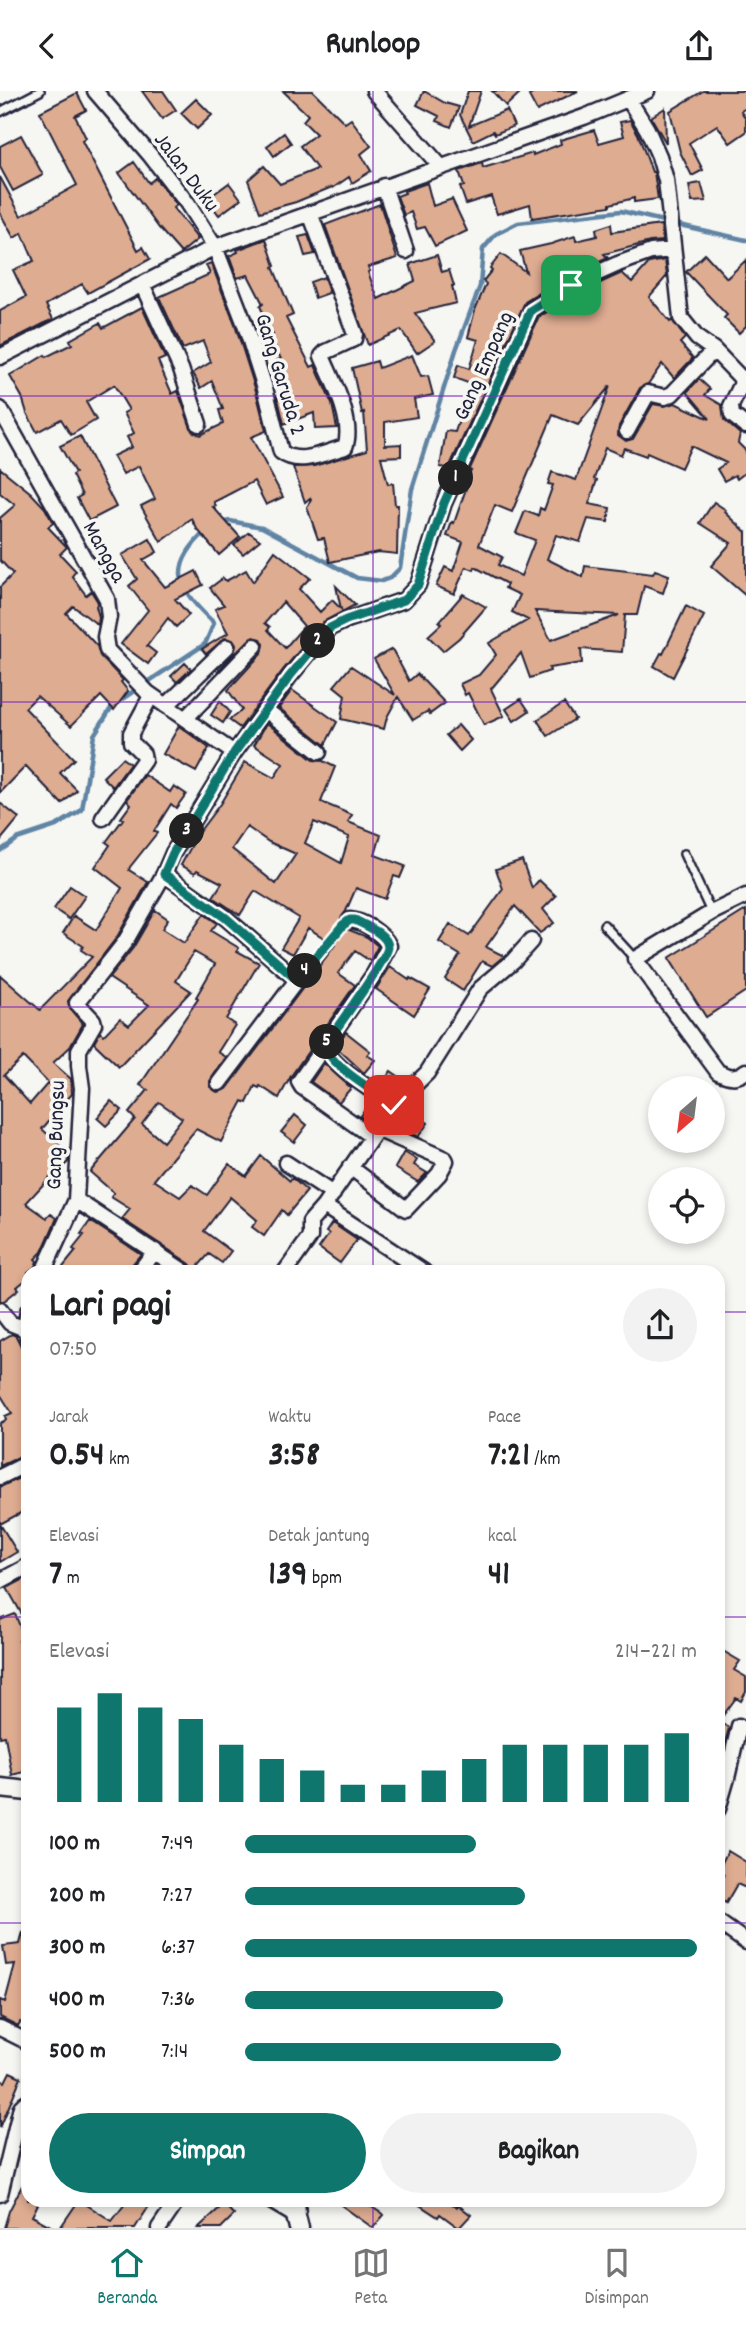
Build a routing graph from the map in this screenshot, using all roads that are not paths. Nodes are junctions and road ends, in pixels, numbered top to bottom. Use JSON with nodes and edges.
{"nodes":[{"id":1,"x":40,"y":91,"type":"edge"},
{"id":2,"x":94,"y":91,"type":"edge"},
{"id":3,"x":374,"y":91,"type":"edge"},
{"id":4,"x":644,"y":92,"type":"edge"},
{"id":5,"x":629,"y":100,"type":"junction"},
{"id":6,"x":0,"y":112,"type":"edge"},
{"id":7,"x":441,"y":167,"type":"junction"},
{"id":8,"x":384,"y":186,"type":"junction"},
{"id":9,"x":310,"y":213,"type":"junction"},
{"id":10,"x":215,"y":247,"type":"junction"},
{"id":11,"x":673,"y":250,"type":"junction"},
{"id":12,"x":406,"y":251,"type":"dead end"},
{"id":13,"x":142,"y":284,"type":"junction"},
{"id":14,"x":714,"y":350,"type":"junction"},
{"id":15,"x":0,"y":357,"type":"edge"},
{"id":16,"x":743,"y":374,"type":"edge"},
{"id":17,"x":0,"y":409,"type":"edge"},
{"id":18,"x":199,"y":424,"type":"dead end"},
{"id":19,"x":746,"y":426,"type":"edge"},
{"id":20,"x":627,"y":431,"type":"dead end"},
{"id":21,"x":255,"y":646,"type":"dead end"},
{"id":22,"x":227,"y":647,"type":"dead end"},
{"id":23,"x":150,"y":694,"type":"junction"},
{"id":24,"x":166,"y":706,"type":"junction"},
{"id":25,"x":266,"y":710,"type":"junction"},
{"id":26,"x":185,"y":719,"type":"junction"},
{"id":27,"x":319,"y":751,"type":"dead end"},
{"id":28,"x":234,"y":753,"type":"junction"},
{"id":29,"x":103,"y":818,"type":"dead end"},
{"id":30,"x":684,"y":854,"type":"dead end"},
{"id":31,"x":164,"y":874,"type":"junction"},
{"id":32,"x":746,"y":896,"type":"edge"},
{"id":33,"x":711,"y":913,"type":"junction"},
{"id":34,"x":350,"y":920,"type":"road end"},
{"id":35,"x":604,"y":925,"type":"dead end"},
{"id":36,"x":531,"y":941,"type":"dead end"},
{"id":37,"x":635,"y":959,"type":"junction"},
{"id":38,"x":77,"y":1003,"type":"joint"},
{"id":39,"x":325,"y":1045,"type":"junction"},
{"id":40,"x":746,"y":1071,"type":"edge"},
{"id":41,"x":219,"y":1083,"type":"dead end"},
{"id":42,"x":394,"y":1105,"type":"junction"},
{"id":43,"x":374,"y":1133,"type":"junction"},
{"id":44,"x":286,"y":1163,"type":"dead end"},
{"id":45,"x":351,"y":1167,"type":"junction"},
{"id":46,"x":76,"y":1200,"type":"junction"},
{"id":47,"x":328,"y":1200,"type":"junction"},
{"id":48,"x":155,"y":1251,"type":"junction"},
{"id":49,"x":46,"y":1265,"type":"edge"},
{"id":50,"x":144,"y":1265,"type":"edge"},
{"id":51,"x":175,"y":1265,"type":"edge"},
{"id":52,"x":290,"y":1265,"type":"edge"},
{"id":53,"x":415,"y":1265,"type":"edge"},
{"id":54,"x":0,"y":1310,"type":"edge"},
{"id":55,"x":21,"y":1330,"type":"edge"},
{"id":56,"x":21,"y":1466,"type":"edge"},
{"id":57,"x":0,"y":1476,"type":"edge"},
{"id":58,"x":21,"y":1570,"type":"edge"},
{"id":59,"x":0,"y":1581,"type":"edge"},
{"id":60,"x":739,"y":1726,"type":"dead end"},
{"id":61,"x":725,"y":1766,"type":"edge"},
{"id":62,"x":0,"y":1788,"type":"edge"},
{"id":63,"x":21,"y":1790,"type":"edge"},
{"id":64,"x":725,"y":1927,"type":"edge"},
{"id":65,"x":746,"y":1942,"type":"edge"},
{"id":66,"x":0,"y":2028,"type":"edge"},
{"id":67,"x":21,"y":2038,"type":"edge"},
{"id":68,"x":21,"y":2107,"type":"edge"},
{"id":69,"x":0,"y":2194,"type":"edge"},
{"id":70,"x":173,"y":2207,"type":"edge"},
{"id":71,"x":159,"y":2228,"type":"edge"}],
"edges":[{"from":1,"to":6,"type":"lane"},
{"from":2,"to":10,"type":"street","name":"Jalan Duku"},
{"from":3,"to":7,"type":"street"},
{"from":4,"to":5,"type":"street"},
{"from":5,"to":7,"type":"street"},
{"from":5,"to":11,"type":"street"},
{"from":7,"to":8,"type":"street"},
{"from":8,"to":9,"type":"street"},
{"from":8,"to":12,"type":"street"},
{"from":9,"to":10,"type":"street"},
{"from":9,"to":10,"type":"street","name":"Gang Garuda 2"},
{"from":10,"to":13,"type":"street"},
{"from":11,"to":14,"type":"street"},
{"from":11,"to":25,"type":"street","name":"Gang Empang"},
{"from":13,"to":15,"type":"street"},
{"from":13,"to":18,"type":"street"},
{"from":14,"to":16,"type":"street"},
{"from":14,"to":20,"type":"street"},
{"from":16,"to":19,"type":"street"},
{"from":17,"to":23,"type":"street","name":"Mangga"},
{"from":21,"to":26,"type":"street"},
{"from":22,"to":24,"type":"street"},
{"from":23,"to":24,"type":"street","name":"Mangga"},
{"from":23,"to":29,"type":"street"},
{"from":24,"to":26,"type":"street","name":"Mangga"},
{"from":25,"to":27,"type":"street"},
{"from":25,"to":28,"type":"street","name":"Gang Empang"},
{"from":26,"to":28,"type":"street","name":"Mangga"},
{"from":28,"to":31,"type":"street","name":"Gang Empang"},
{"from":30,"to":33,"type":"lane"},
{"from":31,"to":38,"type":"street","name":"Gang Empang"},
{"from":31,"to":41,"type":"street"},
{"from":32,"to":33,"type":"street"},
{"from":33,"to":37,"type":"street"},
{"from":34,"to":39,"type":"street"},
{"from":35,"to":37,"type":"lane"},
{"from":36,"to":42,"type":"street"},
{"from":37,"to":40,"type":"street"},
{"from":38,"to":46,"type":"street","name":"Gang Bungsu"},
{"from":39,"to":42,"type":"street"},
{"from":39,"to":43,"type":"street"},
{"from":42,"to":43,"type":"street"},
{"from":43,"to":45,"type":"street"},
{"from":43,"to":45,"type":"street"},
{"from":44,"to":47,"type":"street"},
{"from":45,"to":47,"type":"street"},
{"from":46,"to":48,"type":"street"},
{"from":46,"to":49,"type":"street","name":"Gang Bungsu"},
{"from":47,"to":52,"type":"street"},
{"from":47,"to":53,"type":"street"},
{"from":48,"to":50,"type":"street"},
{"from":48,"to":51,"type":"street"},
{"from":54,"to":55,"type":"street"},
{"from":56,"to":57,"type":"street"},
{"from":58,"to":59,"type":"street"},
{"from":60,"to":61,"type":"street"},
{"from":62,"to":63,"type":"street"},
{"from":64,"to":65,"type":"street"},
{"from":66,"to":67,"type":"street"},
{"from":68,"to":69,"type":"street"},
{"from":70,"to":71,"type":"street"}]}
